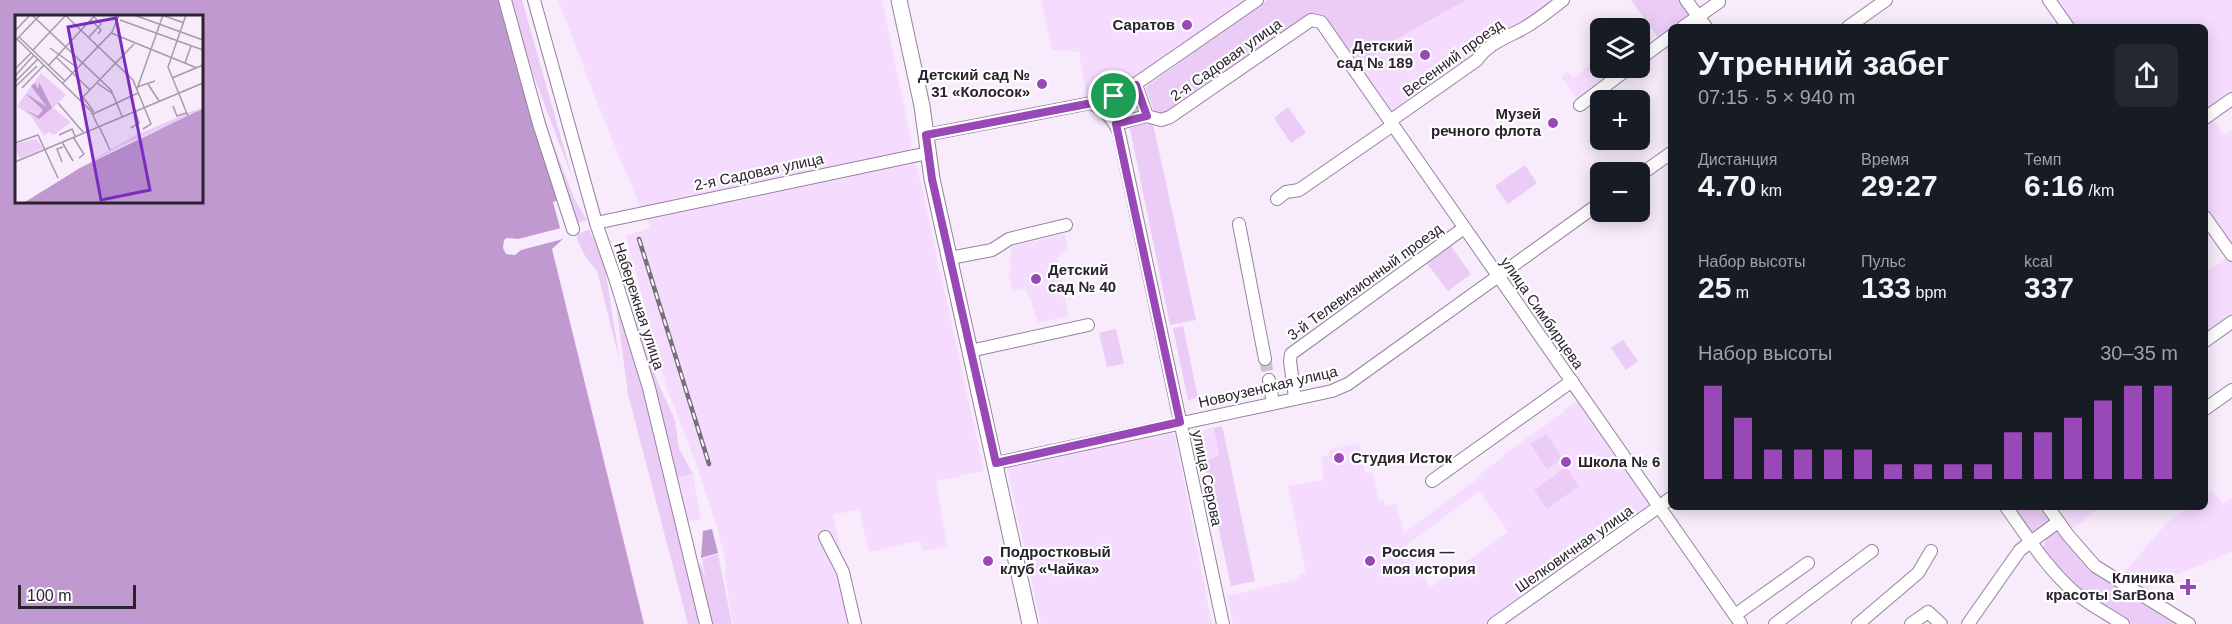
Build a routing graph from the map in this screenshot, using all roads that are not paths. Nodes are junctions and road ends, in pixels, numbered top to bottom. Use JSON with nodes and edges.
{"nodes":[{"id":1,"x":505,"y":0,"type":"edge"},
{"id":2,"x":534,"y":0,"type":"edge"},
{"id":3,"x":898,"y":0,"type":"edge"},
{"id":4,"x":1257,"y":0,"type":"edge"},
{"id":5,"x":1563,"y":0,"type":"edge"},
{"id":6,"x":1686,"y":0,"type":"edge"},
{"id":7,"x":1886,"y":0,"type":"edge"},
{"id":8,"x":2049,"y":0,"type":"edge"},
{"id":9,"x":1719,"y":2,"type":"dead end"},
{"id":10,"x":1317,"y":20,"type":"joint"},
{"id":11,"x":1702,"y":22,"type":"edge"},
{"id":12,"x":1852,"y":24,"type":"edge"},
{"id":13,"x":2066,"y":24,"type":"edge"},
{"id":14,"x":1668,"y":38,"type":"edge"},
{"id":15,"x":1650,"y":52,"type":"edge"},
{"id":16,"x":1616,"y":78,"type":"edge"},
{"id":17,"x":1136,"y":85,"type":"junction"},
{"id":18,"x":2232,"y":99,"type":"edge"},
{"id":19,"x":1092,"y":103,"type":"junction"},
{"id":20,"x":1580,"y":105,"type":"dead end"},
{"id":21,"x":1147,"y":116,"type":"junction"},
{"id":22,"x":2208,"y":116,"type":"edge"},
{"id":23,"x":1392,"y":123,"type":"junction"},
{"id":24,"x":1116,"y":124,"type":"junction"},
{"id":25,"x":926,"y":135,"type":"junction"},
{"id":26,"x":928,"y":153,"type":"junction"},
{"id":27,"x":1668,"y":155,"type":"edge"},
{"id":28,"x":1650,"y":168,"type":"edge"},
{"id":29,"x":1277,"y":199,"type":"dead end"},
{"id":30,"x":1590,"y":210,"type":"edge"},
{"id":31,"x":2208,"y":221,"type":"edge"},
{"id":32,"x":596,"y":223,"type":"junction"},
{"id":33,"x":1239,"y":224,"type":"dead end"},
{"id":34,"x":1066,"y":225,"type":"dead end"},
{"id":35,"x":1464,"y":228,"type":"junction"},
{"id":36,"x":573,"y":229,"type":"dead end"},
{"id":37,"x":2232,"y":255,"type":"edge"},
{"id":38,"x":950,"y":258,"type":"junction"},
{"id":39,"x":1497,"y":276,"type":"junction"},
{"id":40,"x":2232,"y":322,"type":"edge"},
{"id":41,"x":1089,"y":325,"type":"dead end"},
{"id":42,"x":2208,"y":339,"type":"edge"},
{"id":43,"x":970,"y":351,"type":"junction"},
{"id":44,"x":1265,"y":358,"type":"tunnel mouth"},
{"id":45,"x":1269,"y":380,"type":"tunnel mouth"},
{"id":46,"x":1572,"y":381,"type":"junction"},
{"id":47,"x":2232,"y":390,"type":"edge"},
{"id":48,"x":1295,"y":398,"type":"junction"},
{"id":49,"x":1273,"y":403,"type":"junction"},
{"id":50,"x":2208,"y":407,"type":"edge"},
{"id":51,"x":1180,"y":422,"type":"junction"},
{"id":52,"x":996,"y":463,"type":"junction"},
{"id":53,"x":1432,"y":481,"type":"dead end"},
{"id":54,"x":1668,"y":500,"type":"edge"},
{"id":55,"x":1660,"y":506,"type":"junction"},
{"id":56,"x":2008,"y":510,"type":"edge"},
{"id":57,"x":2050,"y":510,"type":"edge"},
{"id":58,"x":2058,"y":522,"type":"junction"},
{"id":59,"x":825,"y":537,"type":"dead end"},
{"id":60,"x":2031,"y":542,"type":"junction"},
{"id":61,"x":1872,"y":551,"type":"dead end"},
{"id":62,"x":1931,"y":551,"type":"dead end"},
{"id":63,"x":1808,"y":562,"type":"dead end"},
{"id":64,"x":1738,"y":619,"type":"edge"},
{"id":65,"x":706,"y":624,"type":"edge"},
{"id":66,"x":855,"y":624,"type":"edge"},
{"id":67,"x":1030,"y":624,"type":"edge"},
{"id":68,"x":1223,"y":624,"type":"edge"},
{"id":69,"x":1494,"y":624,"type":"edge"},
{"id":70,"x":1775,"y":624,"type":"edge"},
{"id":71,"x":1858,"y":624,"type":"edge"},
{"id":72,"x":1911,"y":624,"type":"edge"},
{"id":73,"x":1941,"y":624,"type":"edge"},
{"id":74,"x":1968,"y":624,"type":"edge"},
{"id":75,"x":2123,"y":624,"type":"edge"},
{"id":76,"x":2189,"y":624,"type":"edge"}],
"edges":[{"from":1,"to":36,"type":"street"},
{"from":2,"to":32,"type":"street","name":"Набережная улица"},
{"from":3,"to":25,"type":"main road"},
{"from":4,"to":17,"type":"street","name":"2-я Садовая улица"},
{"from":5,"to":23,"type":"street","name":"Весенний проезд"},
{"from":6,"to":11,"type":"street"},
{"from":7,"to":12,"type":"street"},
{"from":8,"to":13,"type":"street"},
{"from":9,"to":11,"type":"street"},
{"from":10,"to":21,"type":"street","name":"2-я Садовая улица"},
{"from":10,"to":23,"type":"street","name":"улица Симбирцева"},
{"from":14,"to":15,"type":"street"},
{"from":16,"to":20,"type":"street"},
{"from":17,"to":19,"type":"street","name":"2-я Садовая улица"},
{"from":17,"to":21,"type":"street"},
{"from":18,"to":22,"type":"street"},
{"from":19,"to":24,"type":"street"},
{"from":19,"to":25,"type":"street","name":"2-я Садовая улица"},
{"from":21,"to":24,"type":"street","name":"2-я Садовая улица"},
{"from":23,"to":29,"type":"street","name":"Весенний проезд"},
{"from":23,"to":35,"type":"street","name":"улица Симбирцева"},
{"from":24,"to":51,"type":"street","name":"улица Серова"},
{"from":25,"to":26,"type":"main road"},
{"from":26,"to":32,"type":"street","name":"2-я Садовая улица"},
{"from":26,"to":38,"type":"main road"},
{"from":27,"to":28,"type":"street"},
{"from":30,"to":39,"type":"street","name":"Новоузенская улица"},
{"from":31,"to":37,"type":"street"},
{"from":32,"to":65,"type":"street","name":"Набережная улица"},
{"from":33,"to":44,"type":"street"},
{"from":34,"to":38,"type":"street"},
{"from":35,"to":39,"type":"street","name":"улица Симбирцева"},
{"from":35,"to":48,"type":"street","name":"3-й Телевизионный проезд"},
{"from":38,"to":43,"type":"main road"},
{"from":39,"to":46,"type":"street","name":"улица Симбирцева"},
{"from":39,"to":48,"type":"street","name":"Новоузенская улица"},
{"from":40,"to":42,"type":"street"},
{"from":41,"to":43,"type":"street"},
{"from":43,"to":52,"type":"main road"},
{"from":45,"to":49,"type":"street"},
{"from":46,"to":53,"type":"street"},
{"from":46,"to":55,"type":"street","name":"улица Симбирцева"},
{"from":47,"to":50,"type":"street"},
{"from":48,"to":49,"type":"street","name":"Новоузенская улица"},
{"from":49,"to":51,"type":"street","name":"Новоузенская улица"},
{"from":51,"to":52,"type":"street","name":"Новоузенская улица"},
{"from":51,"to":68,"type":"street","name":"улица Серова"},
{"from":52,"to":67,"type":"main road"},
{"from":54,"to":55,"type":"street","name":"Шелковичная улица"},
{"from":55,"to":64,"type":"street","name":"улица Симбирцева"},
{"from":55,"to":69,"type":"street","name":"Шелковичная улица"},
{"from":56,"to":60,"type":"street"},
{"from":57,"to":58,"type":"street"},
{"from":58,"to":60,"type":"street"},
{"from":58,"to":76,"type":"street"},
{"from":59,"to":66,"type":"street"},
{"from":60,"to":74,"type":"street"},
{"from":60,"to":75,"type":"street"},
{"from":61,"to":70,"type":"street"},
{"from":62,"to":71,"type":"street"},
{"from":63,"to":64,"type":"street"},
{"from":72,"to":73,"type":"street"}]}
